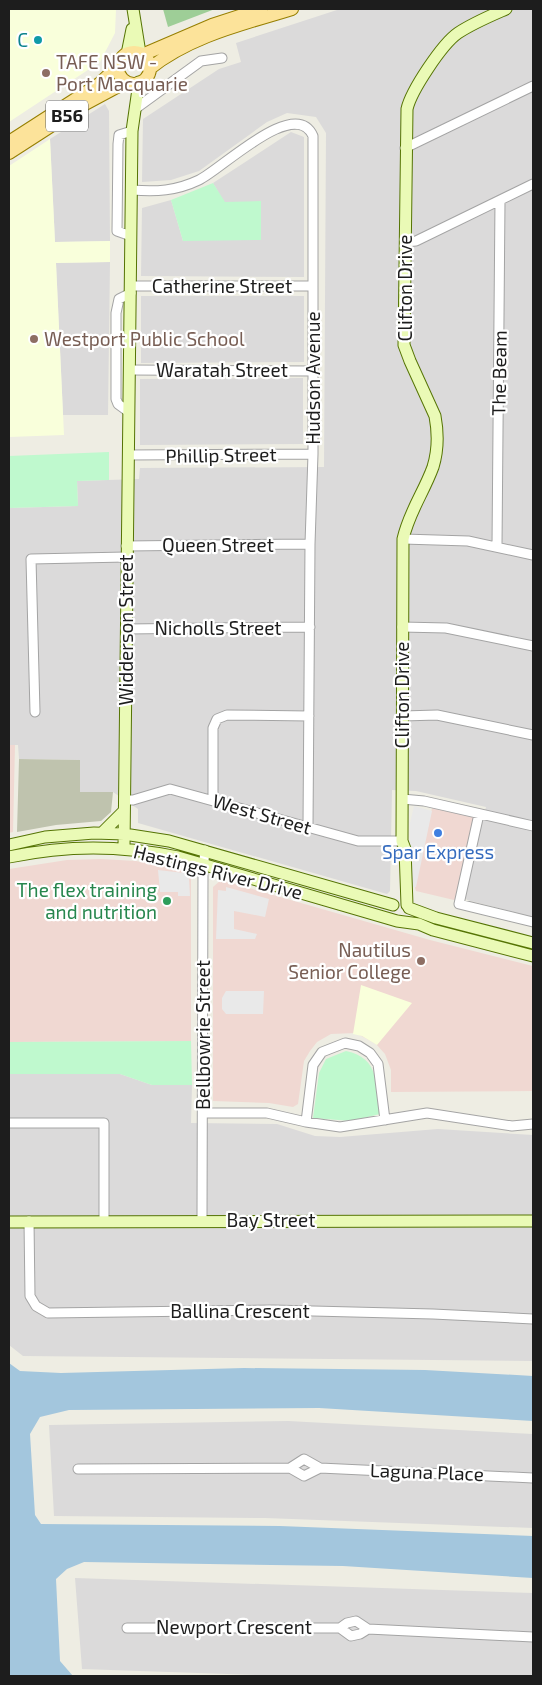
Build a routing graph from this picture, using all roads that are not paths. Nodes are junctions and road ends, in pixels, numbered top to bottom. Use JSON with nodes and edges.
{"nodes":[{"id":1,"x":133,"y":9,"type":"edge"},
{"id":2,"x":261,"y":9,"type":"edge"},
{"id":3,"x":292,"y":9,"type":"edge"},
{"id":4,"x":506,"y":9,"type":"edge"},
{"id":5,"x":136,"y":54,"type":"junction"},
{"id":6,"x":222,"y":58,"type":"dead end"},
{"id":7,"x":118,"y":66,"type":"junction"},
{"id":8,"x":149,"y":68,"type":"junction"},
{"id":9,"x":132,"y":82,"type":"junction"},
{"id":10,"x":533,"y":86,"type":"edge"},
{"id":11,"x":135,"y":105,"type":"junction"},
{"id":12,"x":132,"y":131,"type":"junction"},
{"id":13,"x":9,"y":142,"type":"edge"},
{"id":14,"x":405,"y":148,"type":"junction"},
{"id":15,"x":9,"y":153,"type":"edge"},
{"id":16,"x":533,"y":184,"type":"edge"},
{"id":17,"x":132,"y":190,"type":"junction"},
{"id":18,"x":500,"y":201,"type":"junction"},
{"id":19,"x":131,"y":236,"type":"junction"},
{"id":20,"x":405,"y":242,"type":"junction"},
{"id":21,"x":313,"y":286,"type":"junction"},
{"id":22,"x":131,"y":289,"type":"junction"},
{"id":23,"x":130,"y":370,"type":"junction"},
{"id":24,"x":313,"y":371,"type":"junction"},
{"id":25,"x":129,"y":412,"type":"junction"},
{"id":26,"x":313,"y":454,"type":"junction"},
{"id":27,"x":128,"y":456,"type":"junction"},
{"id":28,"x":403,"y":539,"type":"junction"},
{"id":29,"x":310,"y":544,"type":"junction"},
{"id":30,"x":497,"y":546,"type":"junction"},
{"id":31,"x":126,"y":551,"type":"junction"},
{"id":32,"x":533,"y":554,"type":"edge"},
{"id":33,"x":310,"y":627,"type":"junction"},
{"id":34,"x":402,"y":628,"type":"junction"},
{"id":35,"x":126,"y":629,"type":"junction"},
{"id":36,"x":533,"y":646,"type":"edge"},
{"id":37,"x":35,"y":712,"type":"dead end"},
{"id":38,"x":309,"y":716,"type":"junction"},
{"id":39,"x":403,"y":716,"type":"junction"},
{"id":40,"x":533,"y":735,"type":"edge"},
{"id":41,"x":213,"y":799,"type":"junction"},
{"id":42,"x":402,"y":799,"type":"junction"},
{"id":43,"x":124,"y":806,"type":"junction"},
{"id":44,"x":479,"y":814,"type":"junction"},
{"id":45,"x":533,"y":826,"type":"edge"},
{"id":46,"x":308,"y":827,"type":"junction"},
{"id":47,"x":102,"y":833,"type":"junction"},
{"id":48,"x":124,"y":834,"type":"junction"},
{"id":49,"x":402,"y":841,"type":"junction"},
{"id":50,"x":9,"y":845,"type":"edge"},
{"id":51,"x":124,"y":848,"type":"junction"},
{"id":52,"x":205,"y":850,"type":"junction"},
{"id":53,"x":9,"y":857,"type":"edge"},
{"id":54,"x":203,"y":864,"type":"junction"},
{"id":55,"x":401,"y":906,"type":"junction"},
{"id":56,"x":399,"y":920,"type":"junction"},
{"id":57,"x":533,"y":922,"type":"edge"},
{"id":58,"x":533,"y":944,"type":"edge"},
{"id":59,"x":533,"y":956,"type":"edge"},
{"id":60,"x":203,"y":1113,"type":"junction"},
{"id":61,"x":385,"y":1120,"type":"junction"},
{"id":62,"x":306,"y":1122,"type":"junction"},
{"id":63,"x":9,"y":1123,"type":"edge"},
{"id":64,"x":533,"y":1124,"type":"edge"},
{"id":65,"x":202,"y":1220,"type":"junction"},
{"id":66,"x":533,"y":1220,"type":"edge"},
{"id":67,"x":30,"y":1221,"type":"junction"},
{"id":68,"x":104,"y":1221,"type":"junction"},
{"id":69,"x":9,"y":1222,"type":"edge"},
{"id":70,"x":533,"y":1319,"type":"edge"},
{"id":71,"x":290,"y":1468,"type":"junction"},
{"id":72,"x":320,"y":1468,"type":"junction"},
{"id":73,"x":78,"y":1469,"type":"dead end"},
{"id":74,"x":533,"y":1478,"type":"edge"},
{"id":75,"x":127,"y":1628,"type":"dead end"},
{"id":76,"x":340,"y":1628,"type":"junction"},
{"id":77,"x":368,"y":1629,"type":"junction"},
{"id":78,"x":533,"y":1637,"type":"edge"}],
"edges":[{"from":1,"to":5,"type":"street"},
{"from":2,"to":5,"type":"main road","number":"B56"},
{"from":3,"to":8,"type":"main road","number":"B56"},
{"from":4,"to":14,"type":"street","name":"Clifton Drive"},
{"from":5,"to":7,"type":"main road","number":"B56"},
{"from":5,"to":8,"type":"main road"},
{"from":6,"to":11,"type":"street"},
{"from":7,"to":9,"type":"main road"},
{"from":7,"to":13,"type":"main road","number":"B56"},
{"from":8,"to":9,"type":"main road","number":"B56"},
{"from":9,"to":11,"type":"street","name":"Widderson Street"},
{"from":9,"to":15,"type":"main road","number":"B56"},
{"from":10,"to":14,"type":"street"},
{"from":11,"to":12,"type":"street","name":"Widderson Street"},
{"from":12,"to":17,"type":"street","name":"Widderson Street"},
{"from":12,"to":19,"type":"street"},
{"from":14,"to":20,"type":"street","name":"Clifton Drive"},
{"from":16,"to":18,"type":"street"},
{"from":17,"to":19,"type":"street","name":"Widderson Street"},
{"from":17,"to":21,"type":"street","name":"Hudson Avenue"},
{"from":18,"to":20,"type":"street"},
{"from":18,"to":30,"type":"street","name":"The Beam"},
{"from":19,"to":22,"type":"street","name":"Widderson Street"},
{"from":20,"to":28,"type":"street","name":"Clifton Drive"},
{"from":21,"to":22,"type":"street","name":"Catherine Street"},
{"from":21,"to":24,"type":"street","name":"Hudson Avenue"},
{"from":22,"to":23,"type":"street","name":"Widderson Street"},
{"from":22,"to":25,"type":"street"},
{"from":23,"to":24,"type":"street","name":"Waratah Street"},
{"from":23,"to":25,"type":"street","name":"Widderson Street"},
{"from":24,"to":26,"type":"street","name":"Hudson Avenue"},
{"from":25,"to":27,"type":"street","name":"Widderson Street"},
{"from":26,"to":27,"type":"street","name":"Phillip Street"},
{"from":26,"to":29,"type":"street","name":"Hudson Avenue"},
{"from":27,"to":31,"type":"street","name":"Widderson Street"},
{"from":28,"to":30,"type":"street"},
{"from":28,"to":34,"type":"street","name":"Clifton Drive"},
{"from":29,"to":31,"type":"street","name":"Queen Street"},
{"from":29,"to":33,"type":"street","name":"Hudson Avenue"},
{"from":30,"to":32,"type":"street"},
{"from":31,"to":35,"type":"street","name":"Widderson Street"},
{"from":31,"to":37,"type":"street","name":"Queen Street"},
{"from":33,"to":35,"type":"street","name":"Nicholls Street"},
{"from":33,"to":38,"type":"street","name":"Hudson Avenue"},
{"from":34,"to":36,"type":"street"},
{"from":34,"to":39,"type":"street","name":"Clifton Drive"},
{"from":35,"to":43,"type":"street","name":"Widderson Street"},
{"from":38,"to":41,"type":"street"},
{"from":38,"to":46,"type":"street","name":"Hudson Avenue"},
{"from":39,"to":40,"type":"street"},
{"from":39,"to":42,"type":"street","name":"Clifton Drive"},
{"from":41,"to":43,"type":"street","name":"West Street"},
{"from":41,"to":46,"type":"street","name":"West Street"},
{"from":42,"to":44,"type":"street"},
{"from":42,"to":49,"type":"street","name":"Clifton Drive"},
{"from":43,"to":47,"type":"street"},
{"from":43,"to":48,"type":"street","name":"Widderson Street"},
{"from":44,"to":45,"type":"street"},
{"from":44,"to":57,"type":"street"},
{"from":46,"to":49,"type":"street","name":"West Street"},
{"from":47,"to":48,"type":"street","name":"Hastings River Drive"},
{"from":47,"to":50,"type":"street","name":"Hastings River Drive"},
{"from":48,"to":51,"type":"street","name":"Widderson Street"},
{"from":48,"to":52,"type":"street","name":"Hastings River Drive"},
{"from":49,"to":55,"type":"street","name":"Clifton Drive"},
{"from":51,"to":53,"type":"street","name":"Hastings River Drive"},
{"from":51,"to":54,"type":"street","name":"Hastings River Drive"},
{"from":52,"to":54,"type":"street","name":"Bellbowrie Street"},
{"from":52,"to":55,"type":"street","name":"Hastings River Drive"},
{"from":54,"to":56,"type":"street","name":"Hastings River Drive"},
{"from":54,"to":60,"type":"street","name":"Bellbowrie Street"},
{"from":55,"to":56,"type":"street"},
{"from":55,"to":56,"type":"street"},
{"from":55,"to":58,"type":"street","name":"Hastings River Drive"},
{"from":56,"to":59,"type":"street","name":"Hastings River Drive"},
{"from":60,"to":62,"type":"street"},
{"from":60,"to":65,"type":"street","name":"Bellbowrie Street"},
{"from":61,"to":62,"type":"street"},
{"from":61,"to":62,"type":"street"},
{"from":61,"to":64,"type":"street"},
{"from":63,"to":68,"type":"street"},
{"from":65,"to":66,"type":"street","name":"Bay Street"},
{"from":65,"to":68,"type":"street","name":"Bay Street"},
{"from":67,"to":68,"type":"street","name":"Bay Street"},
{"from":67,"to":69,"type":"street","name":"Bay Street"},
{"from":67,"to":70,"type":"street","name":"Ballina Crescent"},
{"from":71,"to":72,"type":"street","name":"Laguna Place"},
{"from":71,"to":72,"type":"street","name":"Laguna Place"},
{"from":71,"to":73,"type":"street","name":"Laguna Place"},
{"from":72,"to":74,"type":"street","name":"Laguna Place"},
{"from":75,"to":76,"type":"street","name":"Newport Crescent"},
{"from":76,"to":77,"type":"street","name":"Newport Crescent"},
{"from":76,"to":77,"type":"street","name":"Newport Crescent"},
{"from":77,"to":78,"type":"street","name":"Newport Crescent"}]}
